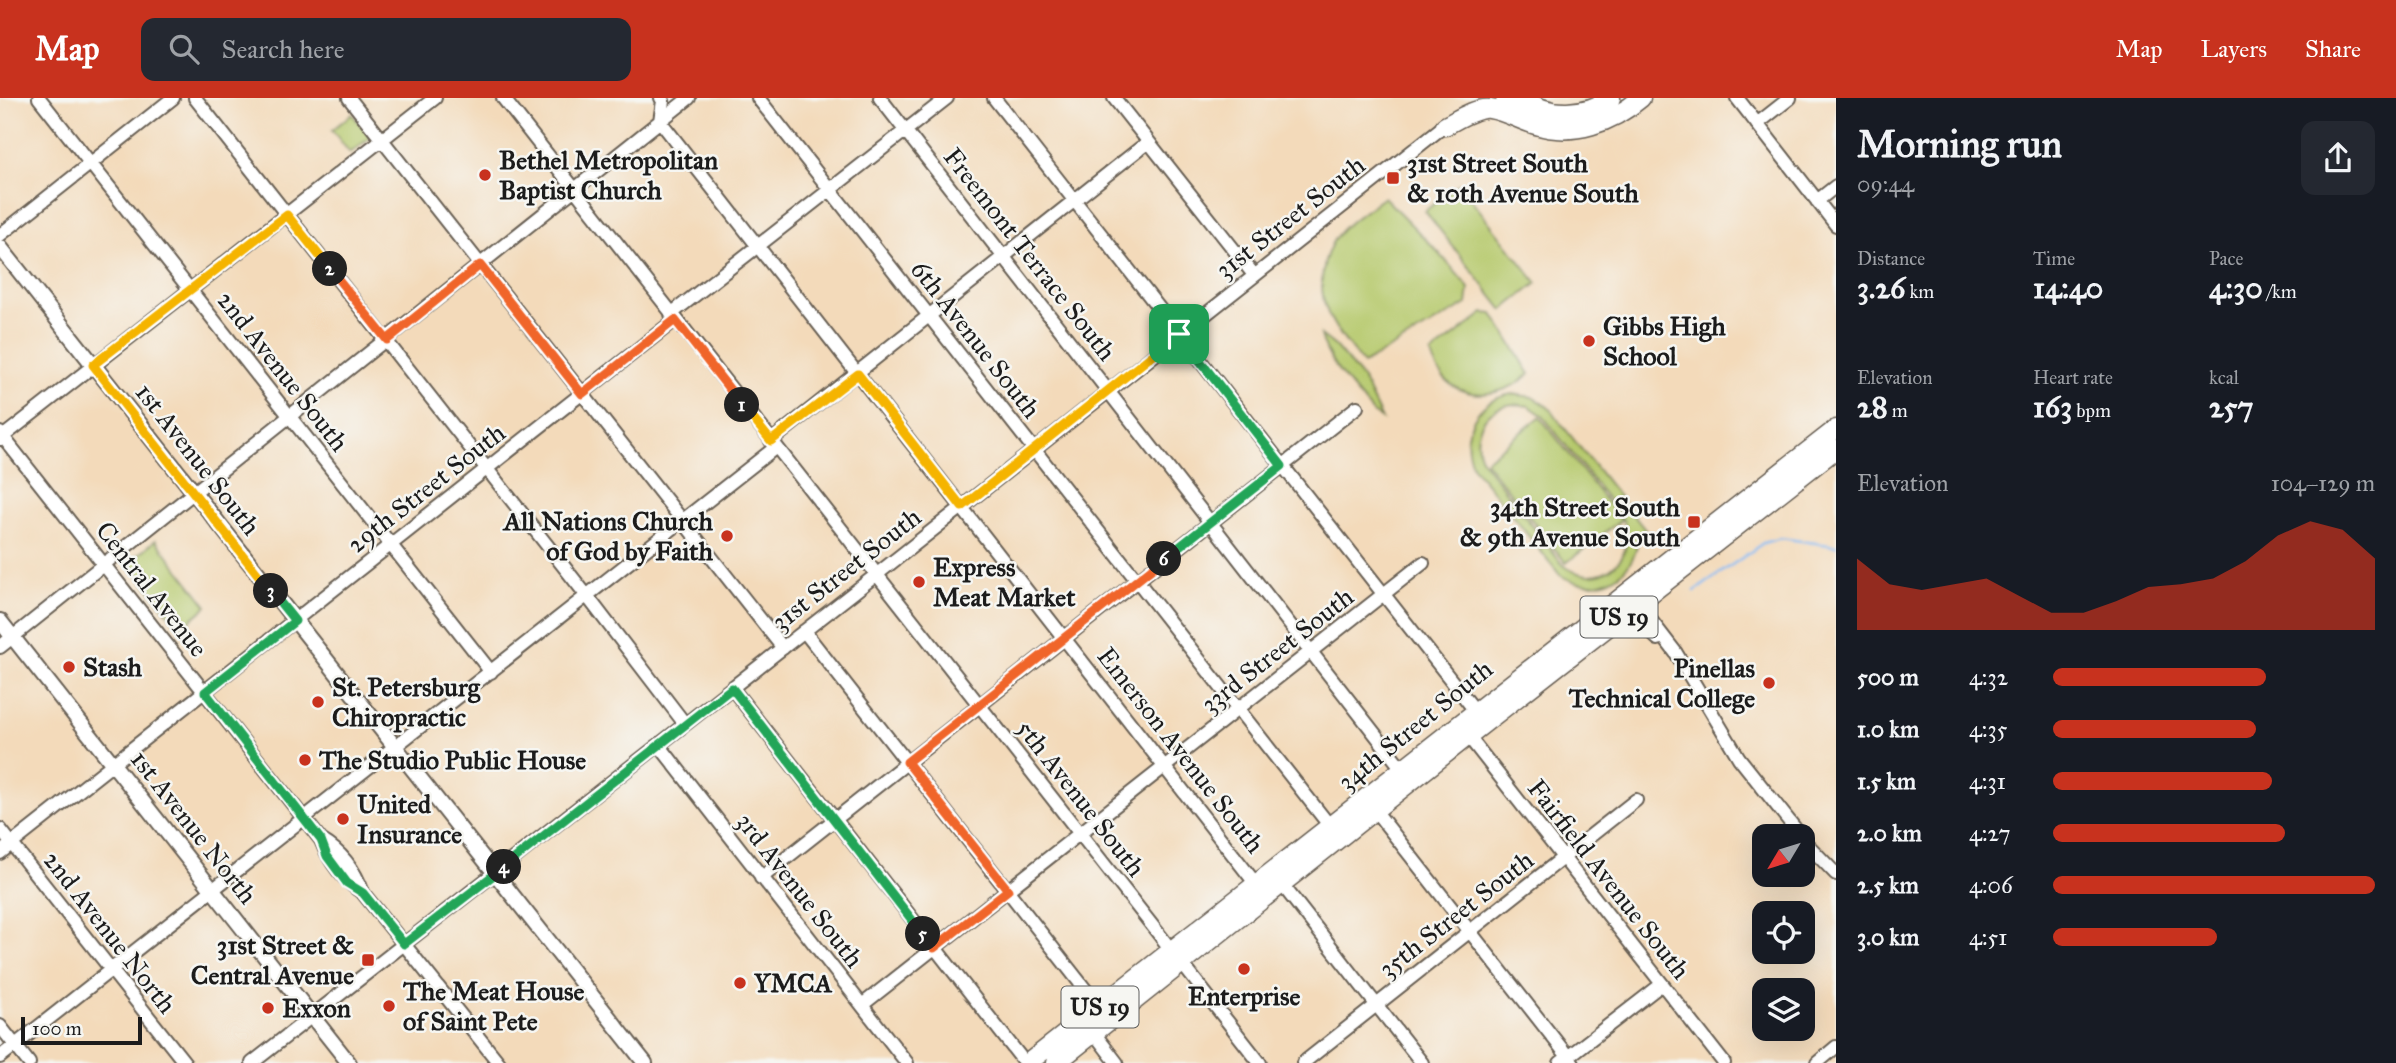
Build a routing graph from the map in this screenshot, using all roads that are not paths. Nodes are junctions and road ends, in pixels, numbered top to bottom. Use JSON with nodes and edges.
{"nodes":[{"id":1,"x":39,"y":98,"type":"edge"},
{"id":2,"x":173,"y":98,"type":"edge"},
{"id":3,"x":195,"y":98,"type":"edge"},
{"id":4,"x":349,"y":98,"type":"edge"},
{"id":5,"x":435,"y":98,"type":"edge"},
{"id":6,"x":503,"y":98,"type":"edge"},
{"id":7,"x":661,"y":98,"type":"edge"},
{"id":8,"x":689,"y":98,"type":"edge"},
{"id":9,"x":758,"y":98,"type":"edge"},
{"id":10,"x":880,"y":98,"type":"edge"},
{"id":11,"x":947,"y":98,"type":"edge"},
{"id":12,"x":994,"y":98,"type":"edge"},
{"id":13,"x":1114,"y":98,"type":"edge"},
{"id":14,"x":1479,"y":98,"type":"edge"},
{"id":15,"x":1505,"y":98,"type":"edge"},
{"id":16,"x":1524,"y":98,"type":"edge"},
{"id":17,"x":1611,"y":98,"type":"edge"},
{"id":18,"x":1641,"y":98,"type":"edge"},
{"id":19,"x":1737,"y":98,"type":"edge"},
{"id":20,"x":1790,"y":98,"type":"edge"},
{"id":21,"x":1544,"y":103,"type":"edge"},
{"id":22,"x":660,"y":121,"type":"junction"},
{"id":23,"x":1757,"y":124,"type":"junction"},
{"id":24,"x":1445,"y":126,"type":"junction"},
{"id":25,"x":1539,"y":127,"type":"junction"},
{"id":26,"x":905,"y":131,"type":"junction"},
{"id":27,"x":382,"y":140,"type":"junction"},
{"id":28,"x":1148,"y":142,"type":"junction"},
{"id":29,"x":91,"y":163,"type":"junction"},
{"id":30,"x":1836,"y":186,"type":"edge"},
{"id":31,"x":576,"y":189,"type":"junction"},
{"id":32,"x":830,"y":190,"type":"junction"},
{"id":33,"x":1074,"y":200,"type":"junction"},
{"id":34,"x":1817,"y":201,"type":"junction"},
{"id":35,"x":287,"y":215,"type":"junction"},
{"id":36,"x":1836,"y":225,"type":"edge"},
{"id":37,"x":0,"y":235,"type":"edge"},
{"id":38,"x":758,"y":246,"type":"junction"},
{"id":39,"x":0,"y":247,"type":"edge"},
{"id":40,"x":1003,"y":257,"type":"junction"},
{"id":41,"x":480,"y":265,"type":"junction"},
{"id":42,"x":1254,"y":275,"type":"junction"},
{"id":43,"x":191,"y":290,"type":"junction"},
{"id":44,"x":929,"y":315,"type":"junction"},
{"id":45,"x":673,"y":317,"type":"junction"},
{"id":46,"x":1179,"y":334,"type":"junction"},
{"id":47,"x":387,"y":340,"type":"junction"},
{"id":48,"x":93,"y":365,"type":"junction"},
{"id":49,"x":858,"y":374,"type":"junction"},
{"id":50,"x":1108,"y":391,"type":"junction"},
{"id":51,"x":582,"y":394,"type":"junction"},
{"id":52,"x":1357,"y":407,"type":"dead end"},
{"id":53,"x":290,"y":417,"type":"junction"},
{"id":54,"x":1836,"y":429,"type":"edge"},
{"id":55,"x":1,"y":437,"type":"edge"},
{"id":56,"x":773,"y":444,"type":"junction"},
{"id":57,"x":1034,"y":449,"type":"junction"},
{"id":58,"x":1836,"y":449,"type":"edge"},
{"id":59,"x":1282,"y":466,"type":"junction"},
{"id":60,"x":487,"y":469,"type":"junction"},
{"id":61,"x":195,"y":494,"type":"junction"},
{"id":62,"x":962,"y":507,"type":"junction"},
{"id":63,"x":682,"y":520,"type":"junction"},
{"id":64,"x":1210,"y":523,"type":"junction"},
{"id":65,"x":391,"y":545,"type":"junction"},
{"id":66,"x":1423,"y":564,"type":"dead end"},
{"id":67,"x":104,"y":565,"type":"junction"},
{"id":68,"x":876,"y":575,"type":"junction"},
{"id":69,"x":1137,"y":581,"type":"junction"},
{"id":70,"x":1646,"y":586,"type":"junction"},
{"id":71,"x":1383,"y":595,"type":"junction"},
{"id":72,"x":587,"y":596,"type":"junction"},
{"id":73,"x":1627,"y":611,"type":"junction"},
{"id":74,"x":0,"y":621,"type":"edge"},
{"id":75,"x":295,"y":621,"type":"junction"},
{"id":76,"x":804,"y":631,"type":"junction"},
{"id":77,"x":13,"y":637,"type":"junction"},
{"id":78,"x":1064,"y":638,"type":"junction"},
{"id":79,"x":0,"y":647,"type":"edge"},
{"id":80,"x":783,"y":648,"type":"junction"},
{"id":81,"x":1311,"y":652,"type":"junction"},
{"id":82,"x":1676,"y":653,"type":"junction"},
{"id":83,"x":491,"y":671,"type":"junction"},
{"id":84,"x":732,"y":688,"type":"junction"},
{"id":85,"x":205,"y":692,"type":"junction"},
{"id":86,"x":979,"y":706,"type":"junction"},
{"id":87,"x":1238,"y":709,"type":"junction"},
{"id":88,"x":1480,"y":717,"type":"junction"},
{"id":89,"x":685,"y":724,"type":"junction"},
{"id":90,"x":1463,"y":730,"type":"junction"},
{"id":91,"x":659,"y":745,"type":"junction"},
{"id":92,"x":394,"y":747,"type":"junction"},
{"id":93,"x":907,"y":762,"type":"junction"},
{"id":94,"x":113,"y":764,"type":"junction"},
{"id":95,"x":1165,"y":767,"type":"junction"},
{"id":96,"x":1403,"y":770,"type":"junction"},
{"id":97,"x":1636,"y":800,"type":"dead end"},
{"id":98,"x":1370,"y":805,"type":"junction"},
{"id":99,"x":304,"y":818,"type":"junction"},
{"id":100,"x":834,"y":820,"type":"junction"},
{"id":101,"x":1791,"y":824,"type":"edge"},
{"id":102,"x":0,"y":829,"type":"edge"},
{"id":103,"x":1335,"y":832,"type":"junction"},
{"id":104,"x":1080,"y":834,"type":"junction"},
{"id":105,"x":12,"y":844,"type":"junction"},
{"id":106,"x":1815,"y":852,"type":"edge"},
{"id":107,"x":0,"y":853,"type":"edge"},
{"id":108,"x":1563,"y":858,"type":"junction"},
{"id":109,"x":495,"y":873,"type":"junction"},
{"id":110,"x":1836,"y":874,"type":"edge"},
{"id":111,"x":761,"y":878,"type":"junction"},
{"id":112,"x":1277,"y":878,"type":"junction"},
{"id":113,"x":1008,"y":890,"type":"junction"},
{"id":114,"x":1261,"y":890,"type":"junction"},
{"id":115,"x":213,"y":891,"type":"junction"},
{"id":116,"x":1470,"y":932,"type":"junction"},
{"id":117,"x":404,"y":944,"type":"junction"},
{"id":118,"x":934,"y":948,"type":"junction"},
{"id":119,"x":1177,"y":957,"type":"junction"},
{"id":120,"x":111,"y":970,"type":"junction"},
{"id":121,"x":1662,"y":984,"type":"junction"},
{"id":122,"x":862,"y":1005,"type":"junction"},
{"id":123,"x":1377,"y":1005,"type":"junction"},
{"id":124,"x":1099,"y":1007,"type":"junction"},
{"id":125,"x":312,"y":1016,"type":"junction"},
{"id":126,"x":0,"y":1027,"type":"edge"},
{"id":127,"x":1094,"y":1033,"type":"junction"},
{"id":128,"x":15,"y":1045,"type":"junction"},
{"id":129,"x":1836,"y":1046,"type":"edge"},
{"id":130,"x":0,"y":1057,"type":"edge"},
{"id":131,"x":1037,"y":1061,"type":"edge"},
{"id":132,"x":1567,"y":1061,"type":"edge"},
{"id":133,"x":29,"y":1063,"type":"edge"},
{"id":134,"x":185,"y":1063,"type":"edge"},
{"id":135,"x":252,"y":1063,"type":"edge"},
{"id":136,"x":349,"y":1063,"type":"edge"},
{"id":137,"x":499,"y":1063,"type":"edge"},
{"id":138,"x":645,"y":1063,"type":"edge"},
{"id":139,"x":907,"y":1063,"type":"edge"},
{"id":140,"x":1117,"y":1063,"type":"edge"},
{"id":141,"x":1260,"y":1063,"type":"edge"},
{"id":142,"x":1303,"y":1063,"type":"edge"},
{"id":143,"x":1422,"y":1063,"type":"edge"},
{"id":144,"x":1724,"y":1063,"type":"edge"},
{"id":145,"x":1817,"y":1063,"type":"edge"}],
"edges":[{"from":1,"to":29,"type":"street","name":"2nd Avenue South"},
{"from":2,"to":29,"type":"street"},
{"from":3,"to":35,"type":"street"},
{"from":4,"to":27,"type":"street"},
{"from":5,"to":27,"type":"street"},
{"from":6,"to":31,"type":"street","name":"5th Avenue South"},
{"from":7,"to":22,"type":"street"},
{"from":8,"to":22,"type":"street"},
{"from":9,"to":32,"type":"street","name":"6th Avenue South"},
{"from":10,"to":26,"type":"street","name":"Freemont Terrace South"},
{"from":11,"to":26,"type":"street","name":"29th Street South"},
{"from":12,"to":33,"type":"street"},
{"from":13,"to":28,"type":"street"},
{"from":14,"to":24,"type":"street","name":"31st Street South"},
{"from":15,"to":25,"type":"highway"},
{"from":16,"to":21,"type":"highway"},
{"from":17,"to":21,"type":"highway"},
{"from":18,"to":25,"type":"highway"},
{"from":19,"to":23,"type":"street"},
{"from":20,"to":23,"type":"street"},
{"from":22,"to":31,"type":"street"},
{"from":22,"to":38,"type":"street","name":"Emerson Avenue South"},
{"from":23,"to":34,"type":"street"},
{"from":24,"to":25,"type":"highway"},
{"from":24,"to":42,"type":"street","name":"31st Street South"},
{"from":26,"to":32,"type":"street","name":"29th Street South"},
{"from":26,"to":40,"type":"street","name":"Freemont Terrace South"},
{"from":27,"to":35,"type":"street"},
{"from":27,"to":41,"type":"street"},
{"from":28,"to":33,"type":"street"},
{"from":28,"to":42,"type":"street"},
{"from":29,"to":37,"type":"street"},
{"from":29,"to":43,"type":"street","name":"2nd Avenue South"},
{"from":30,"to":34,"type":"street"},
{"from":31,"to":41,"type":"street"},
{"from":31,"to":45,"type":"street","name":"5th Avenue South"},
{"from":32,"to":38,"type":"street","name":"29th Street South"},
{"from":32,"to":44,"type":"street","name":"6th Avenue South"},
{"from":33,"to":40,"type":"street"},
{"from":33,"to":46,"type":"street"},
{"from":34,"to":36,"type":"street"},
{"from":35,"to":43,"type":"street"},
{"from":35,"to":47,"type":"street"},
{"from":38,"to":45,"type":"street","name":"29th Street South"},
{"from":38,"to":49,"type":"street","name":"Emerson Avenue South"},
{"from":39,"to":48,"type":"main road","name":"1st Avenue South"},
{"from":40,"to":44,"type":"street"},
{"from":40,"to":50,"type":"street","name":"Freemont Terrace South"},
{"from":41,"to":47,"type":"street"},
{"from":41,"to":51,"type":"street"},
{"from":42,"to":46,"type":"street","name":"31st Street South"},
{"from":43,"to":48,"type":"street"},
{"from":43,"to":53,"type":"street","name":"2nd Avenue South"},
{"from":44,"to":49,"type":"street"},
{"from":44,"to":57,"type":"street","name":"6th Avenue South"},
{"from":45,"to":51,"type":"street","name":"29th Street South"},
{"from":45,"to":56,"type":"street","name":"5th Avenue South"},
{"from":46,"to":50,"type":"street","name":"31st Street South"},
{"from":46,"to":59,"type":"street"},
{"from":47,"to":53,"type":"street"},
{"from":47,"to":60,"type":"street"},
{"from":48,"to":55,"type":"street"},
{"from":48,"to":61,"type":"main road","name":"1st Avenue South"},
{"from":49,"to":56,"type":"street"},
{"from":49,"to":62,"type":"street","name":"Emerson Avenue South"},
{"from":50,"to":57,"type":"street","name":"31st Street South"},
{"from":50,"to":64,"type":"street","name":"Freemont Terrace South"},
{"from":51,"to":60,"type":"street","name":"29th Street South"},
{"from":51,"to":63,"type":"street"},
{"from":52,"to":59,"type":"street"},
{"from":53,"to":61,"type":"street"},
{"from":53,"to":65,"type":"street","name":"2nd Avenue South"},
{"from":54,"to":70,"type":"highway","name":"34th Street South","number":"US 19"},
{"from":55,"to":67,"type":"street","name":"Central Avenue"},
{"from":56,"to":63,"type":"street"},
{"from":56,"to":68,"type":"street","name":"5th Avenue South"},
{"from":57,"to":62,"type":"street","name":"31st Street South"},
{"from":57,"to":69,"type":"street","name":"6th Avenue South"},
{"from":58,"to":70,"type":"highway","name":"34th Street South","number":"US 19"},
{"from":59,"to":64,"type":"street"},
{"from":59,"to":71,"type":"street"},
{"from":60,"to":65,"type":"street","name":"29th Street South"},
{"from":60,"to":72,"type":"street"},
{"from":61,"to":67,"type":"street"},
{"from":61,"to":75,"type":"main road","name":"1st Avenue South"},
{"from":62,"to":68,"type":"street","name":"31st Street South"},
{"from":62,"to":78,"type":"street","name":"Emerson Avenue South"},
{"from":63,"to":72,"type":"street"},
{"from":63,"to":80,"type":"street"},
{"from":64,"to":69,"type":"street"},
{"from":64,"to":81,"type":"street","name":"Freemont Terrace South"},
{"from":65,"to":75,"type":"street","name":"29th Street South"},
{"from":65,"to":83,"type":"street","name":"2nd Avenue South"},
{"from":66,"to":71,"type":"street","name":"33rd Street South"},
{"from":67,"to":77,"type":"street"},
{"from":67,"to":85,"type":"street","name":"Central Avenue"},
{"from":68,"to":76,"type":"street","name":"31st Street South"},
{"from":68,"to":86,"type":"street","name":"5th Avenue South"},
{"from":69,"to":78,"type":"street"},
{"from":69,"to":87,"type":"street","name":"6th Avenue South"},
{"from":70,"to":73,"type":"highway","name":"34th Street South","number":"US 19"},
{"from":70,"to":82,"type":"street"},
{"from":70,"to":88,"type":"highway","name":"34th Street South","number":"US 19"},
{"from":71,"to":81,"type":"street","name":"33rd Street South"},
{"from":71,"to":88,"type":"street"},
{"from":72,"to":83,"type":"street"},
{"from":72,"to":89,"type":"street"},
{"from":73,"to":82,"type":"street"},
{"from":73,"to":88,"type":"highway","name":"34th Street South","number":"US 19"},
{"from":74,"to":77,"type":"main road","name":"1st Avenue North"},
{"from":75,"to":85,"type":"street","name":"29th Street South"},
{"from":75,"to":92,"type":"main road","name":"1st Avenue South"},
{"from":76,"to":80,"type":"street","name":"31st Street South"},
{"from":76,"to":93,"type":"street"},
{"from":77,"to":79,"type":"street"},
{"from":77,"to":94,"type":"main road","name":"1st Avenue North"},
{"from":78,"to":86,"type":"street"},
{"from":78,"to":95,"type":"street","name":"Emerson Avenue South"},
{"from":80,"to":84,"type":"street","name":"31st Street South"},
{"from":81,"to":87,"type":"street","name":"33rd Street South"},
{"from":81,"to":96,"type":"street","name":"Freemont Terrace South"},
{"from":82,"to":101,"type":"street"},
{"from":83,"to":92,"type":"street"},
{"from":84,"to":89,"type":"street","name":"31st Street South"},
{"from":84,"to":100,"type":"street"},
{"from":85,"to":94,"type":"street","name":"29th Street South"},
{"from":85,"to":99,"type":"street","name":"Central Avenue"},
{"from":86,"to":93,"type":"street"},
{"from":86,"to":104,"type":"street","name":"5th Avenue South"},
{"from":87,"to":95,"type":"street","name":"33rd Street South"},
{"from":87,"to":103,"type":"street","name":"6th Avenue South"},
{"from":88,"to":90,"type":"highway","name":"34th Street South","number":"US 19"},
{"from":89,"to":91,"type":"street","name":"31st Street South"},
{"from":90,"to":96,"type":"highway","name":"34th Street South","number":"US 19"},
{"from":90,"to":98,"type":"highway","name":"34th Street South","number":"US 19"},
{"from":90,"to":108,"type":"street","name":"Fairfield Avenue South"},
{"from":91,"to":109,"type":"street","name":"31st Street South"},
{"from":91,"to":111,"type":"street","name":"3rd Avenue South"},
{"from":92,"to":99,"type":"street"},
{"from":92,"to":109,"type":"main road","name":"1st Avenue South"},
{"from":93,"to":100,"type":"street"},
{"from":93,"to":113,"type":"street"},
{"from":94,"to":105,"type":"street","name":"29th Street South"},
{"from":94,"to":115,"type":"main road","name":"1st Avenue North"},
{"from":95,"to":104,"type":"street","name":"33rd Street South"},
{"from":95,"to":114,"type":"street","name":"Emerson Avenue South"},
{"from":96,"to":98,"type":"highway","name":"34th Street South","number":"US 19"},
{"from":97,"to":108,"type":"street","name":"35th Street South"},
{"from":98,"to":103,"type":"highway","name":"34th Street South","number":"US 19"},
{"from":98,"to":116,"type":"street"},
{"from":99,"to":115,"type":"street"},
{"from":99,"to":117,"type":"street","name":"Central Avenue"},
{"from":100,"to":111,"type":"street"},
{"from":100,"to":118,"type":"street"},
{"from":102,"to":105,"type":"street","name":"2nd Avenue North"},
{"from":103,"to":112,"type":"highway","name":"34th Street South","number":"US 19"},
{"from":104,"to":113,"type":"street","name":"33rd Street South"},
{"from":104,"to":119,"type":"street","name":"5th Avenue South"},
{"from":105,"to":107,"type":"street","name":"29th Street South"},
{"from":105,"to":120,"type":"street","name":"2nd Avenue North"},
{"from":106,"to":110,"type":"street"},
{"from":108,"to":116,"type":"street","name":"35th Street South"},
{"from":108,"to":121,"type":"street","name":"Fairfield Avenue South"},
{"from":109,"to":117,"type":"street","name":"31st Street South"},
{"from":109,"to":138,"type":"main road"},
{"from":111,"to":122,"type":"street","name":"3rd Avenue South"},
{"from":112,"to":114,"type":"highway","name":"34th Street South","number":"US 19"},
{"from":112,"to":123,"type":"street"},
{"from":113,"to":118,"type":"street","name":"33rd Street South"},
{"from":113,"to":124,"type":"street"},
{"from":114,"to":119,"type":"highway","name":"34th Street South","number":"US 19"},
{"from":115,"to":120,"type":"street"},
{"from":115,"to":125,"type":"main road","name":"1st Avenue North"},
{"from":116,"to":123,"type":"street","name":"35th Street South"},
{"from":116,"to":132,"type":"street"},
{"from":117,"to":125,"type":"street","name":"31st Street South"},
{"from":117,"to":137,"type":"street","name":"Central Avenue"},
{"from":118,"to":122,"type":"street","name":"33rd Street South"},
{"from":118,"to":131,"type":"street"},
{"from":119,"to":124,"type":"highway","name":"34th Street South","number":"US 19"},
{"from":119,"to":127,"type":"highway","name":"34th Street South","number":"US 19"},
{"from":119,"to":141,"type":"street","name":"5th Avenue South"},
{"from":120,"to":128,"type":"street"},
{"from":120,"to":134,"type":"street","name":"2nd Avenue North"},
{"from":121,"to":132,"type":"street"},
{"from":121,"to":144,"type":"street","name":"Fairfield Avenue South"},
{"from":122,"to":139,"type":"street","name":"3rd Avenue South"},
{"from":123,"to":142,"type":"street","name":"35th Street South"},
{"from":123,"to":143,"type":"street"},
{"from":124,"to":131,"type":"highway","name":"34th Street South","number":"US 19"},
{"from":125,"to":135,"type":"street","name":"31st Street South"},
{"from":125,"to":136,"type":"main road","name":"1st Avenue North"},
{"from":126,"to":128,"type":"street"},
{"from":127,"to":131,"type":"highway","name":"34th Street South","number":"US 19"},
{"from":127,"to":140,"type":"street"},
{"from":128,"to":130,"type":"street"},
{"from":128,"to":133,"type":"street"},
{"from":129,"to":145,"type":"street"}]}
